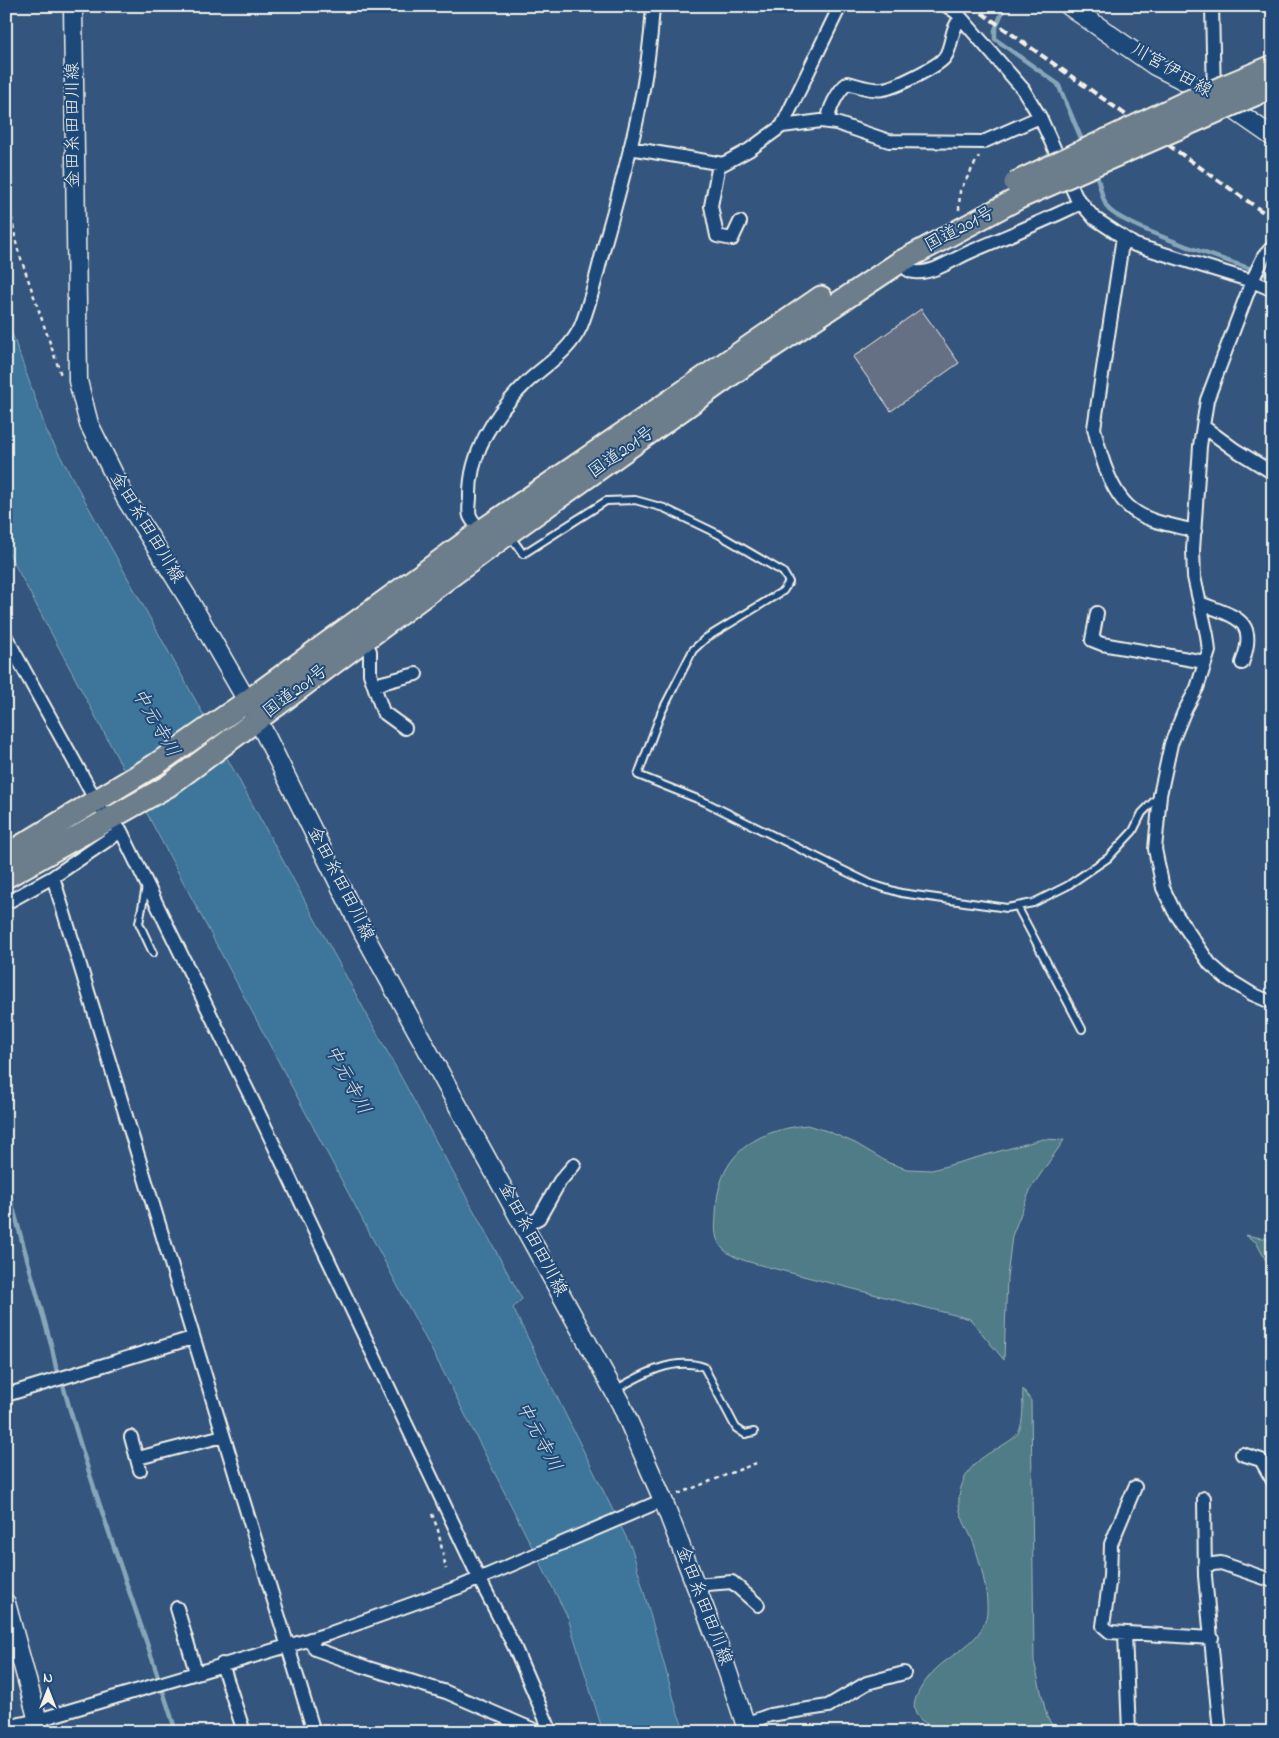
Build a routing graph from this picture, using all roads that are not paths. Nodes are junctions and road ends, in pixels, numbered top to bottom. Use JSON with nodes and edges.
{"nodes":[{"id":1,"x":73,"y":6,"type":"edge"},
{"id":2,"x":653,"y":6,"type":"edge"},
{"id":3,"x":840,"y":6,"type":"edge"},
{"id":4,"x":947,"y":6,"type":"edge"},
{"id":5,"x":1068,"y":6,"type":"edge"},
{"id":6,"x":1212,"y":6,"type":"edge"},
{"id":7,"x":961,"y":18,"type":"junction"},
{"id":8,"x":1273,"y":66,"type":"edge"},
{"id":9,"x":1273,"y":87,"type":"edge"},
{"id":10,"x":1214,"y":96,"type":"junction"},
{"id":11,"x":1040,"y":117,"type":"junction"},
{"id":12,"x":828,"y":122,"type":"junction"},
{"id":13,"x":782,"y":126,"type":"junction"},
{"id":14,"x":1273,"y":137,"type":"edge"},
{"id":15,"x":630,"y":148,"type":"junction"},
{"id":16,"x":720,"y":164,"type":"junction"},
{"id":17,"x":1017,"y":190,"type":"junction"},
{"id":18,"x":1081,"y":203,"type":"junction"},
{"id":19,"x":740,"y":222,"type":"dead end"},
{"id":20,"x":1123,"y":238,"type":"junction"},
{"id":21,"x":1273,"y":246,"type":"edge"},
{"id":22,"x":900,"y":262,"type":"junction"},
{"id":23,"x":1252,"y":281,"type":"junction"},
{"id":24,"x":1273,"y":290,"type":"edge"},
{"id":25,"x":1204,"y":427,"type":"junction"},
{"id":26,"x":1273,"y":473,"type":"edge"},
{"id":27,"x":1195,"y":531,"type":"junction"},
{"id":28,"x":481,"y":532,"type":"junction"},
{"id":29,"x":509,"y":534,"type":"junction"},
{"id":30,"x":1200,"y":603,"type":"junction"},
{"id":31,"x":1097,"y":613,"type":"dead end"},
{"id":32,"x":6,"y":637,"type":"edge"},
{"id":33,"x":362,"y":642,"type":"junction"},
{"id":34,"x":1205,"y":662,"type":"junction"},
{"id":35,"x":1242,"y":663,"type":"dead end"},
{"id":36,"x":416,"y":674,"type":"dead end"},
{"id":37,"x":374,"y":685,"type":"junction"},
{"id":38,"x":246,"y":702,"type":"junction"},
{"id":39,"x":258,"y":720,"type":"junction"},
{"id":40,"x":405,"y":728,"type":"dead end"},
{"id":41,"x":1160,"y":795,"type":"junction"},
{"id":42,"x":102,"y":797,"type":"junction"},
{"id":43,"x":117,"y":820,"type":"junction"},
{"id":44,"x":6,"y":855,"type":"edge"},
{"id":45,"x":6,"y":877,"type":"edge"},
{"id":46,"x":52,"y":877,"type":"junction"},
{"id":47,"x":146,"y":883,"type":"junction"},
{"id":48,"x":6,"y":903,"type":"edge"},
{"id":49,"x":1017,"y":906,"type":"junction"},
{"id":50,"x":153,"y":954,"type":"dead end"},
{"id":51,"x":1273,"y":1002,"type":"edge"},
{"id":52,"x":1082,"y":1029,"type":"dead end"},
{"id":53,"x":574,"y":1165,"type":"dead end"},
{"id":54,"x":524,"y":1226,"type":"junction"},
{"id":55,"x":192,"y":1338,"type":"junction"},
{"id":56,"x":614,"y":1391,"type":"junction"},
{"id":57,"x":6,"y":1396,"type":"edge"},
{"id":58,"x":754,"y":1432,"type":"dead end"},
{"id":59,"x":223,"y":1436,"type":"junction"},
{"id":60,"x":131,"y":1437,"type":"dead end"},
{"id":61,"x":1242,"y":1454,"type":"dead end"},
{"id":62,"x":1273,"y":1481,"type":"edge"},
{"id":63,"x":1136,"y":1487,"type":"dead end"},
{"id":64,"x":1204,"y":1498,"type":"dead end"},
{"id":65,"x":663,"y":1500,"type":"junction"},
{"id":66,"x":1205,"y":1565,"type":"junction"},
{"id":67,"x":479,"y":1578,"type":"junction"},
{"id":68,"x":1273,"y":1581,"type":"edge"},
{"id":69,"x":695,"y":1585,"type":"junction"},
{"id":70,"x":6,"y":1603,"type":"edge"},
{"id":71,"x":758,"y":1605,"type":"dead end"},
{"id":72,"x":177,"y":1608,"type":"dead end"},
{"id":73,"x":1125,"y":1633,"type":"junction"},
{"id":74,"x":1212,"y":1638,"type":"junction"},
{"id":75,"x":310,"y":1639,"type":"junction"},
{"id":76,"x":287,"y":1645,"type":"junction"},
{"id":77,"x":222,"y":1664,"type":"junction"},
{"id":78,"x":196,"y":1672,"type":"junction"},
{"id":79,"x":904,"y":1673,"type":"dead end"},
{"id":80,"x":40,"y":1726,"type":"edge"},
{"id":81,"x":6,"y":1727,"type":"edge"},
{"id":82,"x":747,"y":1728,"type":"edge"},
{"id":83,"x":545,"y":1731,"type":"edge"},
{"id":84,"x":244,"y":1732,"type":"edge"},
{"id":85,"x":314,"y":1732,"type":"edge"},
{"id":86,"x":1129,"y":1732,"type":"edge"},
{"id":87,"x":1220,"y":1732,"type":"edge"}],
"edges":[{"from":1,"to":38,"type":"main road","name":"金田糸田田川線"},
{"from":2,"to":15,"type":"street"},
{"from":3,"to":13,"type":"street"},
{"from":4,"to":7,"type":"street"},
{"from":5,"to":10,"type":"main road","name":"川宮伊田線"},
{"from":6,"to":10,"type":"street"},
{"from":7,"to":11,"type":"street"},
{"from":7,"to":12,"type":"street"},
{"from":8,"to":17,"type":"highway","name":"国道201号","bridge":true},
{"from":9,"to":17,"type":"highway","name":"国道201号","bridge":true},
{"from":10,"to":14,"type":"main road","name":"川宮伊田線"},
{"from":11,"to":12,"type":"street"},
{"from":11,"to":18,"type":"street"},
{"from":12,"to":13,"type":"street"},
{"from":13,"to":16,"type":"street"},
{"from":15,"to":16,"type":"street"},
{"from":15,"to":28,"type":"street"},
{"from":16,"to":19,"type":"street"},
{"from":17,"to":22,"type":"highway","name":"国道201号"},
{"from":17,"to":28,"type":"highway","name":"国道201号"},
{"from":18,"to":20,"type":"street"},
{"from":18,"to":22,"type":"street"},
{"from":20,"to":23,"type":"street"},
{"from":20,"to":27,"type":"street"},
{"from":21,"to":23,"type":"street"},
{"from":22,"to":29,"type":"highway","name":"国道201号"},
{"from":23,"to":24,"type":"street"},
{"from":23,"to":25,"type":"street"},
{"from":25,"to":26,"type":"street"},
{"from":25,"to":27,"type":"street"},
{"from":27,"to":30,"type":"street"},
{"from":28,"to":38,"type":"highway","name":"国道201号"},
{"from":29,"to":33,"type":"highway","name":"国道201号"},
{"from":29,"to":49,"type":"lane"},
{"from":30,"to":34,"type":"street"},
{"from":30,"to":35,"type":"street"},
{"from":31,"to":34,"type":"street"},
{"from":32,"to":42,"type":"street"},
{"from":33,"to":37,"type":"street"},
{"from":33,"to":39,"type":"highway","name":"国道201号"},
{"from":34,"to":41,"type":"street"},
{"from":36,"to":37,"type":"street"},
{"from":37,"to":40,"type":"street"},
{"from":38,"to":39,"type":"main road","name":"金田糸田田川線"},
{"from":38,"to":42,"type":"highway","name":"国道201号"},
{"from":39,"to":43,"type":"highway","name":"国道201号"},
{"from":39,"to":54,"type":"main road","name":"金田糸田田川線"},
{"from":41,"to":49,"type":"lane"},
{"from":41,"to":51,"type":"street"},
{"from":42,"to":43,"type":"street"},
{"from":42,"to":44,"type":"highway","name":"国道201号"},
{"from":43,"to":45,"type":"highway","name":"国道201号"},
{"from":43,"to":46,"type":"street"},
{"from":43,"to":47,"type":"street"},
{"from":46,"to":48,"type":"street"},
{"from":46,"to":55,"type":"street"},
{"from":47,"to":50,"type":"lane"},
{"from":47,"to":67,"type":"street"},
{"from":49,"to":52,"type":"lane"},
{"from":53,"to":54,"type":"street"},
{"from":54,"to":56,"type":"main road","name":"金田糸田田川線"},
{"from":55,"to":57,"type":"street"},
{"from":55,"to":59,"type":"street"},
{"from":56,"to":58,"type":"lane"},
{"from":56,"to":65,"type":"main road","name":"金田糸田田川線"},
{"from":59,"to":60,"type":"street"},
{"from":59,"to":76,"type":"street"},
{"from":61,"to":62,"type":"street"},
{"from":63,"to":73,"type":"street"},
{"from":64,"to":66,"type":"street"},
{"from":65,"to":67,"type":"street"},
{"from":65,"to":69,"type":"main road","name":"金田糸田田川線"},
{"from":66,"to":68,"type":"street"},
{"from":66,"to":74,"type":"street"},
{"from":67,"to":75,"type":"street"},
{"from":67,"to":83,"type":"street"},
{"from":69,"to":71,"type":"street"},
{"from":69,"to":82,"type":"main road","name":"金田糸田田川線"},
{"from":70,"to":80,"type":"main road"},
{"from":72,"to":78,"type":"street"},
{"from":73,"to":74,"type":"street"},
{"from":73,"to":86,"type":"street"},
{"from":74,"to":87,"type":"street"},
{"from":75,"to":76,"type":"street"},
{"from":75,"to":83,"type":"street"},
{"from":76,"to":77,"type":"street"},
{"from":76,"to":85,"type":"street"},
{"from":77,"to":78,"type":"street"},
{"from":77,"to":84,"type":"street"},
{"from":78,"to":80,"type":"street"},
{"from":79,"to":82,"type":"street"},
{"from":80,"to":81,"type":"street"}]}
